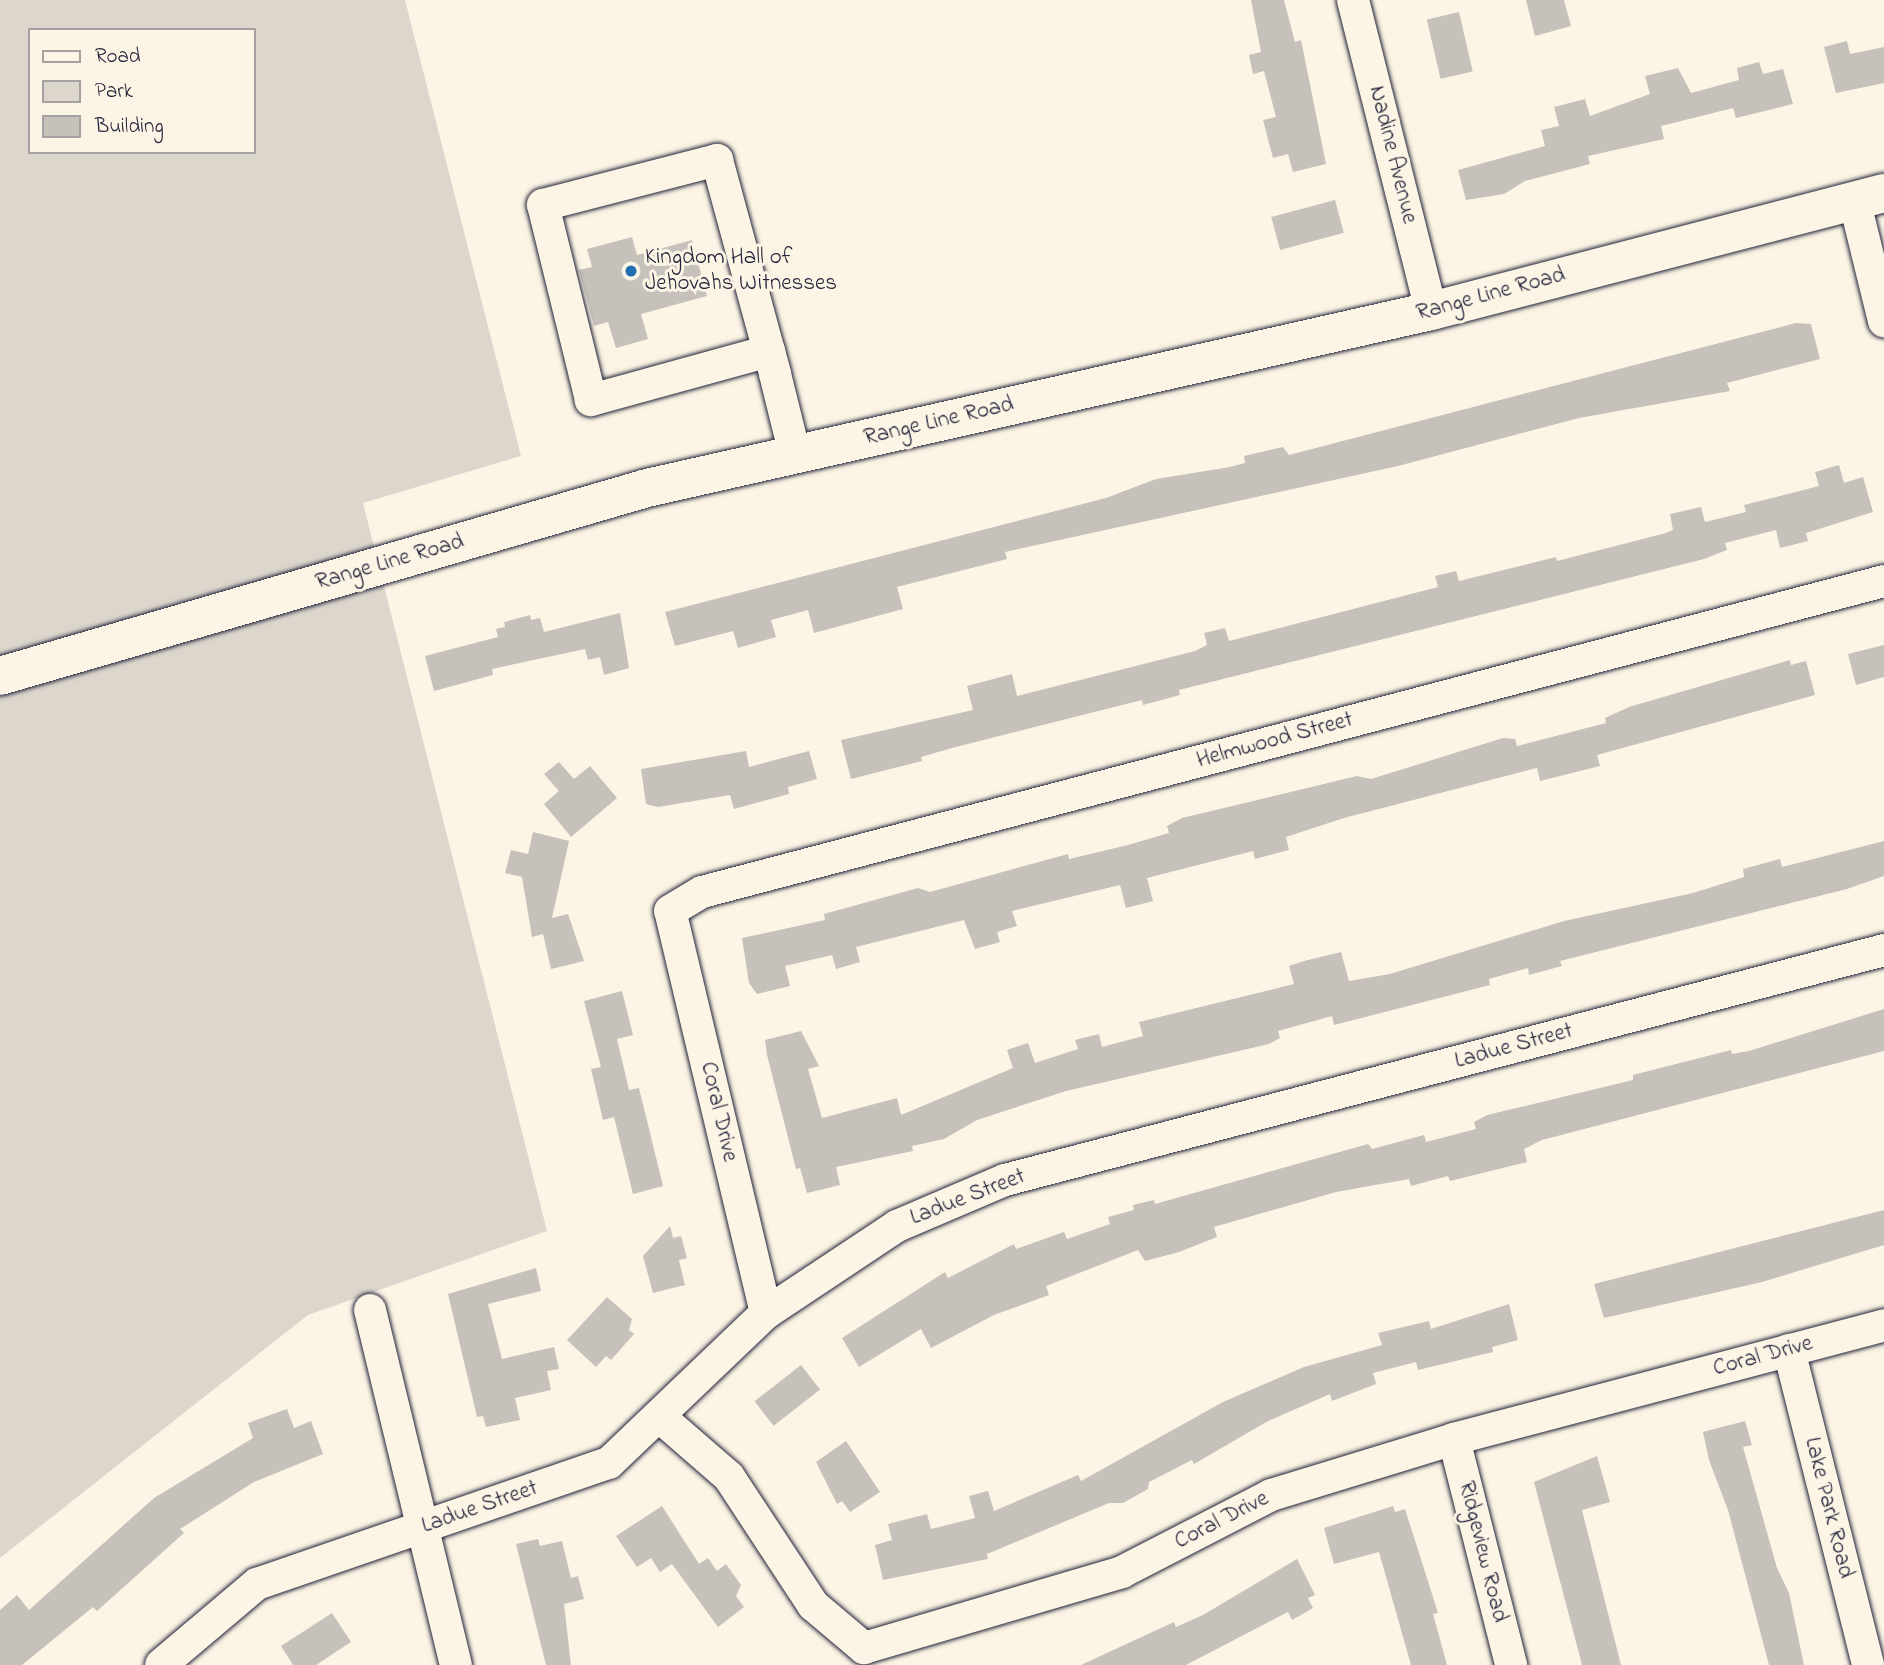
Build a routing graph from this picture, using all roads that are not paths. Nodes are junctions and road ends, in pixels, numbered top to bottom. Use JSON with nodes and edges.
{"nodes":[{"id":1,"x":1353,"y":0,"type":"edge"},
{"id":2,"x":1869,"y":196,"type":"edge"},
{"id":3,"x":1431,"y":311,"type":"junction"},
{"id":4,"x":1884,"y":321,"type":"edge"},
{"id":5,"x":769,"y":351,"type":"junction"},
{"id":6,"x":795,"y":455,"type":"junction"},
{"id":7,"x":1884,"y":581,"type":"edge"},
{"id":8,"x":0,"y":676,"type":"edge"},
{"id":9,"x":670,"y":911,"type":"joint"},
{"id":10,"x":1884,"y":950,"type":"edge"},
{"id":11,"x":370,"y":1310,"type":"dead end"},
{"id":12,"x":766,"y":1313,"type":"junction"},
{"id":13,"x":1884,"y":1325,"type":"edge"},
{"id":14,"x":1789,"y":1350,"type":"junction"},
{"id":15,"x":660,"y":1417,"type":"junction"},
{"id":16,"x":1454,"y":1439,"type":"junction"},
{"id":17,"x":421,"y":1528,"type":"junction"},
{"id":18,"x":161,"y":1665,"type":"edge"},
{"id":19,"x":456,"y":1665,"type":"edge"},
{"id":20,"x":1511,"y":1665,"type":"edge"},
{"id":21,"x":1868,"y":1665,"type":"edge"}],
"edges":[{"from":1,"to":3,"type":"street","name":"Nadine Avenue"},
{"from":2,"to":3,"type":"main road","name":"Range Line Road"},
{"from":2,"to":4,"type":"street"},
{"from":3,"to":6,"type":"main road","name":"Range Line Road"},
{"from":5,"to":5,"type":"street"},
{"from":5,"to":6,"type":"street"},
{"from":6,"to":8,"type":"main road","name":"Range Line Road"},
{"from":7,"to":9,"type":"street","name":"Helmwood Street"},
{"from":9,"to":12,"type":"street","name":"Coral Drive"},
{"from":10,"to":12,"type":"street","name":"Ladue Street"},
{"from":11,"to":17,"type":"street"},
{"from":12,"to":15,"type":"street","name":"Ladue Street"},
{"from":13,"to":14,"type":"street","name":"Coral Drive"},
{"from":14,"to":16,"type":"street","name":"Coral Drive"},
{"from":14,"to":21,"type":"street","name":"Lake Park Road"},
{"from":15,"to":16,"type":"street","name":"Coral Drive"},
{"from":15,"to":17,"type":"street","name":"Ladue Street"},
{"from":16,"to":20,"type":"street","name":"Ridgeview Road"},
{"from":17,"to":18,"type":"street","name":"Ladue Street"},
{"from":17,"to":19,"type":"street"}]}
